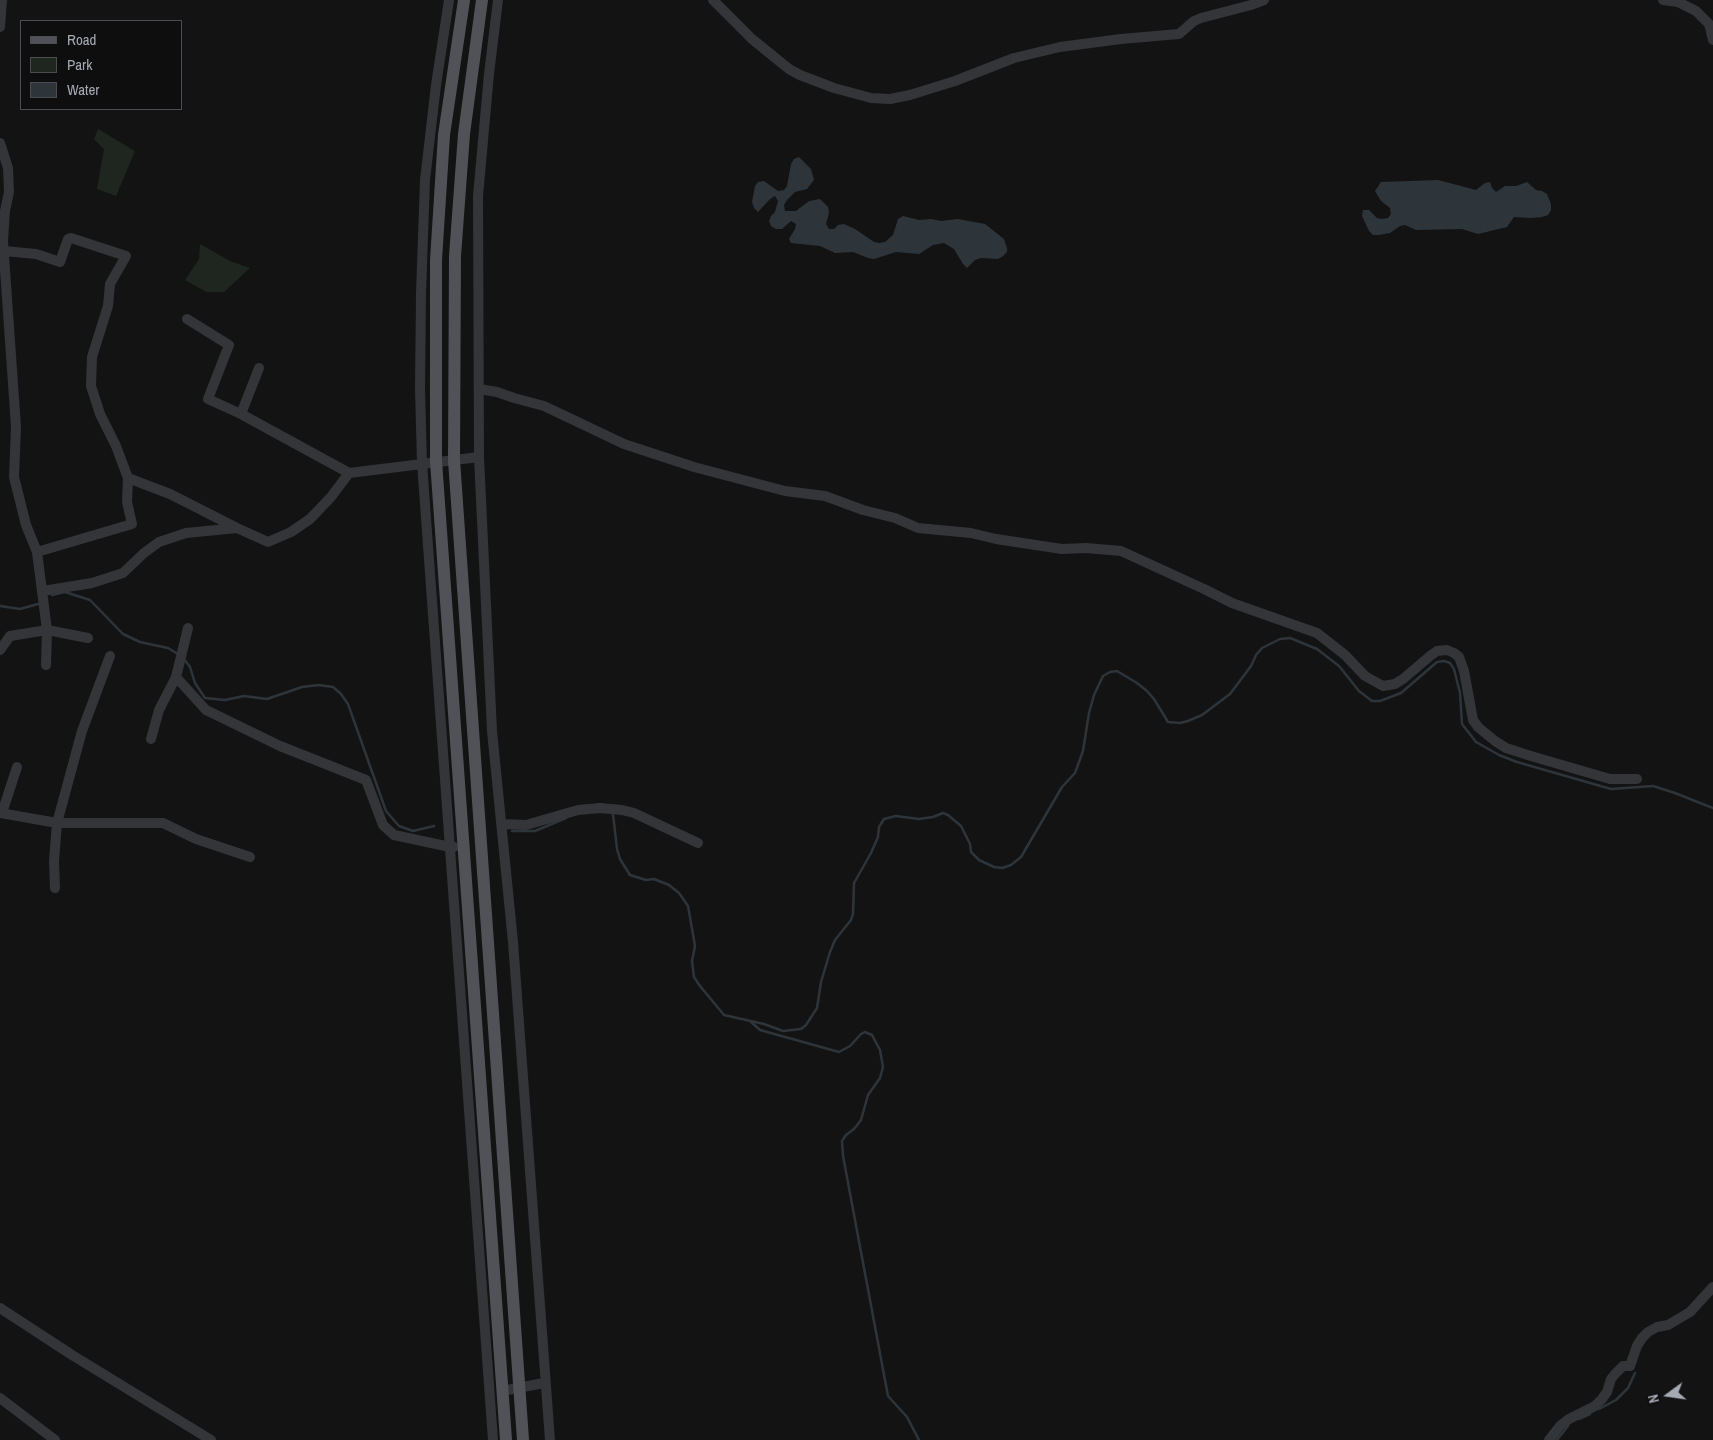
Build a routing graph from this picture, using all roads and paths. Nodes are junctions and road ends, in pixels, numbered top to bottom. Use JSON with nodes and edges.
{"nodes":[{"id":1,"x":2,"y":0,"type":"edge"},
{"id":2,"x":448,"y":0,"type":"edge"},
{"id":3,"x":464,"y":0,"type":"edge"},
{"id":4,"x":482,"y":0,"type":"edge"},
{"id":5,"x":498,"y":0,"type":"edge"},
{"id":6,"x":713,"y":0,"type":"edge"},
{"id":7,"x":1264,"y":0,"type":"edge"},
{"id":8,"x":1664,"y":0,"type":"edge"},
{"id":9,"x":0,"y":27,"type":"edge"},
{"id":10,"x":1713,"y":40,"type":"edge"},
{"id":11,"x":0,"y":143,"type":"edge"},
{"id":12,"x":3,"y":169,"type":"edge"},
{"id":13,"x":4,"y":251,"type":"junction"},
{"id":14,"x":187,"y":320,"type":"dead end"},
{"id":15,"x":259,"y":368,"type":"dead end"},
{"id":16,"x":478,"y":389,"type":"junction"},
{"id":17,"x":240,"y":414,"type":"junction"},
{"id":18,"x":479,"y":457,"type":"junction"},
{"id":19,"x":454,"y":460,"type":"junction"},
{"id":20,"x":436,"y":461,"type":"junction"},
{"id":21,"x":422,"y":463,"type":"junction"},
{"id":22,"x":349,"y":473,"type":"junction"},
{"id":23,"x":128,"y":478,"type":"junction"},
{"id":24,"x":237,"y":528,"type":"junction"},
{"id":25,"x":37,"y":552,"type":"junction"},
{"id":26,"x":43,"y":590,"type":"junction"},
{"id":27,"x":188,"y":628,"type":"dead end"},
{"id":28,"x":47,"y":630,"type":"junction"},
{"id":29,"x":88,"y":638,"type":"dead end"},
{"id":30,"x":0,"y":650,"type":"edge"},
{"id":31,"x":110,"y":656,"type":"dead end"},
{"id":32,"x":46,"y":665,"type":"dead end"},
{"id":33,"x":176,"y":677,"type":"junction"},
{"id":34,"x":151,"y":739,"type":"dead end"},
{"id":35,"x":17,"y":766,"type":"dead end"},
{"id":36,"x":1637,"y":779,"type":"dead end"},
{"id":37,"x":1,"y":813,"type":"edge"},
{"id":38,"x":58,"y":823,"type":"junction"},
{"id":39,"x":502,"y":824,"type":"junction"},
{"id":40,"x":698,"y":843,"type":"dead end"},
{"id":41,"x":463,"y":846,"type":"junction"},
{"id":42,"x":450,"y":847,"type":"junction"},
{"id":43,"x":250,"y":858,"type":"dead end"},
{"id":44,"x":55,"y":888,"type":"dead end"},
{"id":45,"x":488,"y":935,"type":"junction"},
{"id":46,"x":469,"y":936,"type":"junction"},
{"id":47,"x":1713,"y":1287,"type":"edge"},
{"id":48,"x":0,"y":1308,"type":"edge"},
{"id":49,"x":544,"y":1383,"type":"junction"},
{"id":50,"x":519,"y":1387,"type":"junction"},
{"id":51,"x":502,"y":1391,"type":"junction"},
{"id":52,"x":0,"y":1398,"type":"edge"},
{"id":53,"x":55,"y":1440,"type":"edge"},
{"id":54,"x":212,"y":1440,"type":"edge"},
{"id":55,"x":493,"y":1440,"type":"edge"},
{"id":56,"x":506,"y":1440,"type":"edge"},
{"id":57,"x":523,"y":1440,"type":"edge"},
{"id":58,"x":550,"y":1440,"type":"edge"},
{"id":59,"x":1549,"y":1440,"type":"edge"}],
"edges":[{"from":1,"to":9,"type":"street"},
{"from":2,"to":21,"type":"street"},
{"from":3,"to":20,"type":"main road"},
{"from":4,"to":19,"type":"main road"},
{"from":5,"to":16,"type":"street"},
{"from":6,"to":7,"type":"street"},
{"from":8,"to":10,"type":"street"},
{"from":11,"to":12,"type":"street"},
{"from":12,"to":13,"type":"street"},
{"from":13,"to":23,"type":"street"},
{"from":13,"to":25,"type":"street"},
{"from":14,"to":17,"type":"street"},
{"from":15,"to":17,"type":"street"},
{"from":16,"to":18,"type":"street"},
{"from":16,"to":36,"type":"street"},
{"from":17,"to":22,"type":"street"},
{"from":18,"to":19,"type":"street"},
{"from":18,"to":39,"type":"street"},
{"from":19,"to":20,"type":"street"},
{"from":19,"to":45,"type":"main road"},
{"from":20,"to":21,"type":"street"},
{"from":20,"to":41,"type":"main road"},
{"from":21,"to":22,"type":"street"},
{"from":21,"to":42,"type":"street"},
{"from":22,"to":24,"type":"street"},
{"from":23,"to":24,"type":"street"},
{"from":23,"to":25,"type":"street"},
{"from":24,"to":26,"type":"street"},
{"from":25,"to":26,"type":"street"},
{"from":26,"to":28,"type":"street"},
{"from":27,"to":33,"type":"street"},
{"from":28,"to":29,"type":"street"},
{"from":28,"to":30,"type":"street"},
{"from":28,"to":32,"type":"street"},
{"from":31,"to":38,"type":"street"},
{"from":33,"to":34,"type":"street"},
{"from":33,"to":42,"type":"street"},
{"from":35,"to":37,"type":"street"},
{"from":37,"to":38,"type":"street"},
{"from":38,"to":43,"type":"street"},
{"from":38,"to":44,"type":"street"},
{"from":39,"to":40,"type":"street"},
{"from":39,"to":49,"type":"street"},
{"from":41,"to":42,"type":"street"},
{"from":41,"to":46,"type":"main road"},
{"from":42,"to":55,"type":"street"},
{"from":45,"to":46,"type":"main road"},
{"from":45,"to":50,"type":"main road"},
{"from":46,"to":51,"type":"main road"},
{"from":47,"to":59,"type":"street"},
{"from":48,"to":54,"type":"street"},
{"from":49,"to":50,"type":"street"},
{"from":49,"to":58,"type":"street"},
{"from":50,"to":51,"type":"street"},
{"from":50,"to":57,"type":"main road"},
{"from":51,"to":56,"type":"main road"},
{"from":52,"to":53,"type":"street"}]}
